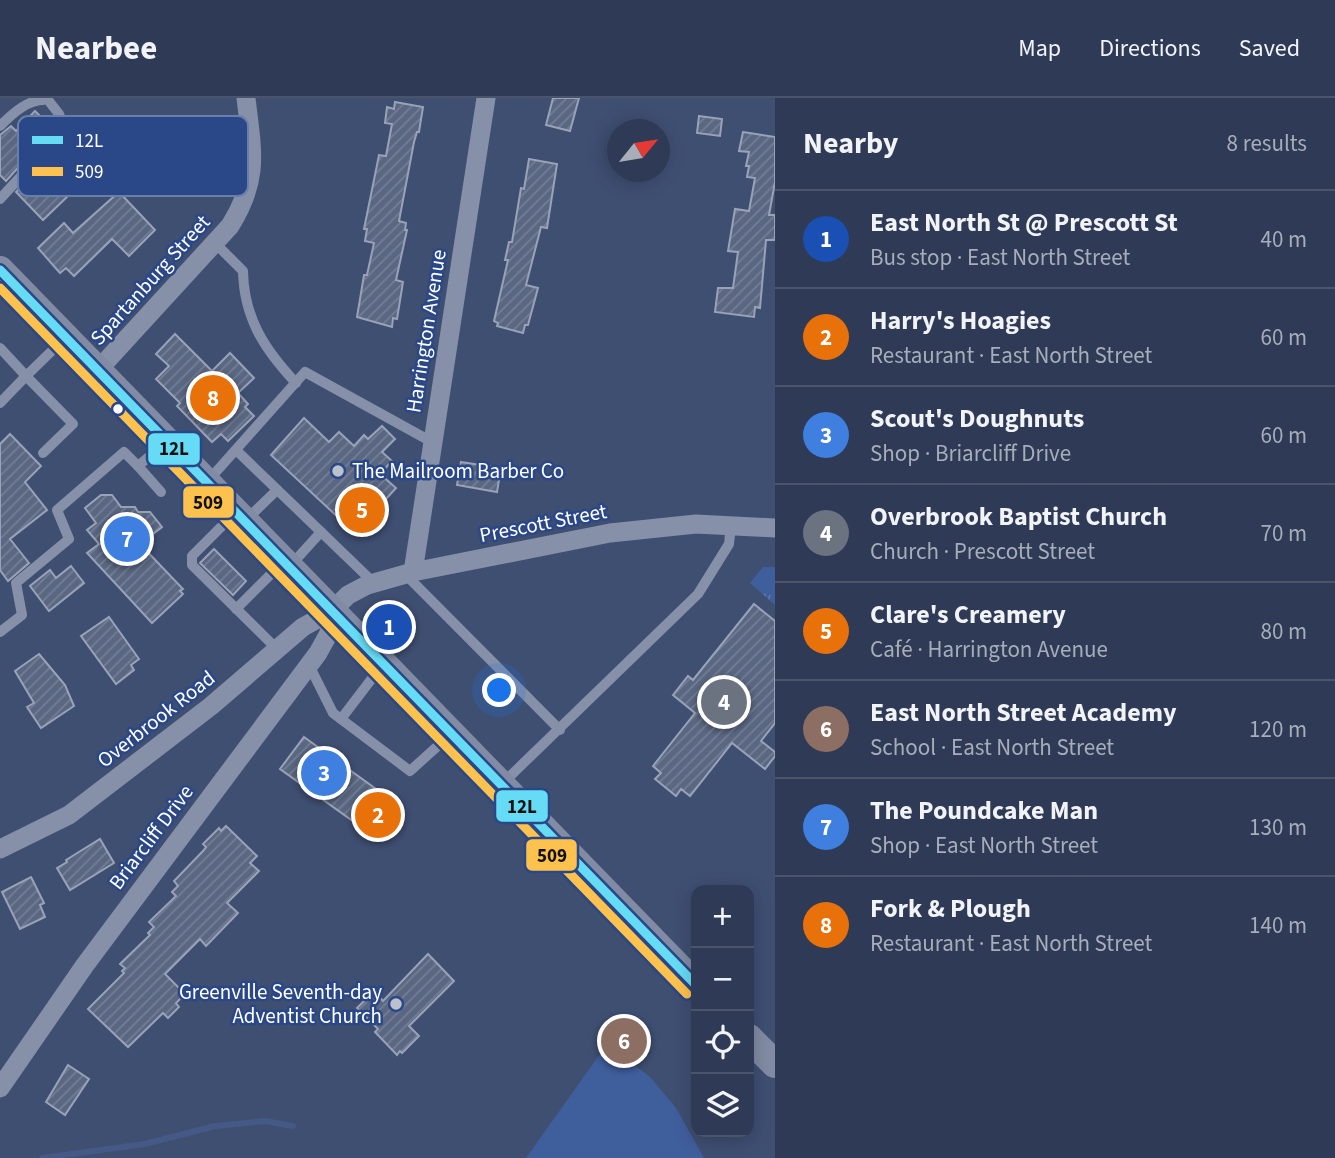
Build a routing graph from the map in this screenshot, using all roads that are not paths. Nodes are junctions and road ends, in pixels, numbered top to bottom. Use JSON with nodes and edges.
{"nodes":[{"id":1,"x":246,"y":98,"type":"edge"},
{"id":2,"x":486,"y":98,"type":"edge"},
{"id":3,"x":60,"y":116,"type":"edge"},
{"id":4,"x":0,"y":125,"type":"edge"},
{"id":5,"x":18,"y":179,"type":"edge"},
{"id":6,"x":248,"y":189,"type":"edge"},
{"id":7,"x":246,"y":196,"type":"edge"},
{"id":8,"x":0,"y":199,"type":"edge"},
{"id":9,"x":215,"y":243,"type":"junction"},
{"id":10,"x":0,"y":270,"type":"edge"},
{"id":11,"x":66,"y":338,"type":"junction"},
{"id":12,"x":0,"y":348,"type":"edge"},
{"id":13,"x":98,"y":370,"type":"junction"},
{"id":14,"x":26,"y":376,"type":"junction"},
{"id":15,"x":296,"y":383,"type":"junction"},
{"id":16,"x":0,"y":403,"type":"edge"},
{"id":17,"x":167,"y":441,"type":"junction"},
{"id":18,"x":432,"y":442,"type":"junction"},
{"id":19,"x":236,"y":450,"type":"junction"},
{"id":20,"x":43,"y":453,"type":"dead end"},
{"id":21,"x":138,"y":466,"type":"junction"},
{"id":22,"x":206,"y":482,"type":"junction"},
{"id":23,"x":277,"y":490,"type":"junction"},
{"id":24,"x":161,"y":492,"type":"dead end"},
{"id":25,"x":240,"y":517,"type":"junction"},
{"id":26,"x":731,"y":525,"type":"junction"},
{"id":27,"x":775,"y":528,"type":"edge"},
{"id":28,"x":321,"y":532,"type":"junction"},
{"id":29,"x":286,"y":564,"type":"junction"},
{"id":30,"x":409,"y":573,"type":"junction"},
{"id":31,"x":374,"y":583,"type":"junction"},
{"id":32,"x":236,"y":609,"type":"junction"},
{"id":33,"x":332,"y":611,"type":"junction"},
{"id":34,"x":0,"y":632,"type":"edge"},
{"id":35,"x":277,"y":649,"type":"junction"},
{"id":36,"x":383,"y":664,"type":"junction"},
{"id":37,"x":309,"y":665,"type":"junction"},
{"id":38,"x":341,"y":719,"type":"junction"},
{"id":39,"x":560,"y":730,"type":"junction"},
{"id":40,"x":451,"y":733,"type":"junction"},
{"id":41,"x":501,"y":785,"type":"junction"},
{"id":42,"x":0,"y":849,"type":"edge"},
{"id":43,"x":691,"y":980,"type":"edge"},
{"id":44,"x":754,"y":1043,"type":"edge"},
{"id":45,"x":775,"y":1064,"type":"edge"},
{"id":46,"x":0,"y":1088,"type":"edge"}],
"edges":[{"from":1,"to":6,"type":"street","name":"Spartanburg Street"},
{"from":2,"to":18,"type":"street","name":"Harrington Avenue"},
{"from":3,"to":4,"type":"lane"},
{"from":5,"to":8,"type":"lane"},
{"from":7,"to":9,"type":"street","name":"Spartanburg Street"},
{"from":9,"to":13,"type":"street","name":"Spartanburg Street"},
{"from":9,"to":15,"type":"lane"},
{"from":10,"to":11,"type":"main road"},
{"from":11,"to":13,"type":"main road"},
{"from":11,"to":14,"type":"lane"},
{"from":12,"to":14,"type":"lane"},
{"from":13,"to":17,"type":"main road"},
{"from":14,"to":16,"type":"lane"},
{"from":14,"to":20,"type":"lane"},
{"from":15,"to":18,"type":"lane"},
{"from":15,"to":19,"type":"lane"},
{"from":17,"to":21,"type":"lane"},
{"from":17,"to":22,"type":"main road"},
{"from":18,"to":30,"type":"street","name":"Harrington Avenue"},
{"from":19,"to":22,"type":"lane"},
{"from":19,"to":23,"type":"lane"},
{"from":21,"to":24,"type":"lane"},
{"from":21,"to":34,"type":"lane"},
{"from":22,"to":25,"type":"main road"},
{"from":23,"to":25,"type":"lane"},
{"from":23,"to":28,"type":"lane"},
{"from":25,"to":29,"type":"main road"},
{"from":25,"to":32,"type":"lane"},
{"from":26,"to":27,"type":"street","name":"Prescott Street"},
{"from":26,"to":30,"type":"street","name":"Prescott Street"},
{"from":26,"to":39,"type":"lane"},
{"from":28,"to":29,"type":"lane"},
{"from":28,"to":31,"type":"lane"},
{"from":29,"to":32,"type":"lane"},
{"from":29,"to":33,"type":"main road"},
{"from":30,"to":31,"type":"street","name":"Prescott Street"},
{"from":30,"to":39,"type":"lane"},
{"from":31,"to":33,"type":"street","name":"Prescott Street"},
{"from":32,"to":35,"type":"lane"},
{"from":33,"to":35,"type":"street","name":"Overbrook Road"},
{"from":33,"to":36,"type":"main road"},
{"from":33,"to":37,"type":"street","name":"Briarcliff Drive"},
{"from":35,"to":42,"type":"street","name":"Overbrook Road"},
{"from":36,"to":38,"type":"lane"},
{"from":36,"to":40,"type":"main road"},
{"from":37,"to":38,"type":"lane"},
{"from":37,"to":46,"type":"street","name":"Briarcliff Drive"},
{"from":38,"to":40,"type":"lane"},
{"from":39,"to":41,"type":"lane"},
{"from":40,"to":41,"type":"main road"},
{"from":41,"to":43,"type":"main road"},
{"from":44,"to":45,"type":"main road"}]}
